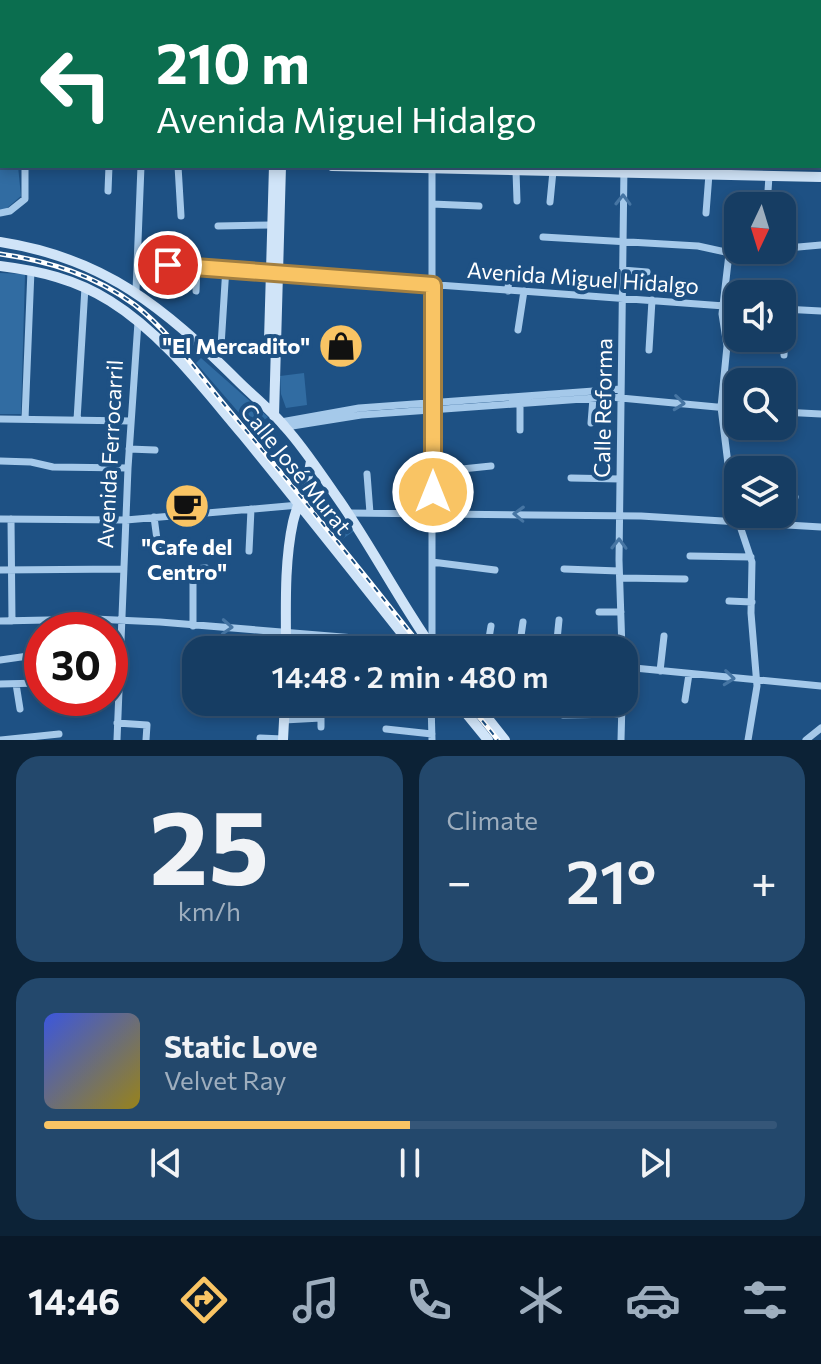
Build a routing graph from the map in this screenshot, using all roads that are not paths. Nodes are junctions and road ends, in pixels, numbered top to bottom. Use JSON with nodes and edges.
{"nodes":[{"id":1,"x":25,"y":168,"type":"edge"},
{"id":2,"x":109,"y":168,"type":"edge"},
{"id":3,"x":141,"y":168,"type":"edge"},
{"id":4,"x":178,"y":168,"type":"edge"},
{"id":5,"x":274,"y":168,"type":"edge"},
{"id":6,"x":281,"y":168,"type":"edge"},
{"id":7,"x":432,"y":168,"type":"edge"},
{"id":8,"x":476,"y":168,"type":"edge"},
{"id":9,"x":521,"y":169,"type":"edge"},
{"id":10,"x":624,"y":169,"type":"edge"},
{"id":11,"x":738,"y":170,"type":"edge"},
{"id":12,"x":553,"y":171,"type":"junction"},
{"id":13,"x":709,"y":174,"type":"junction"},
{"id":14,"x":769,"y":176,"type":"junction"},
{"id":15,"x":821,"y":177,"type":"edge"},
{"id":16,"x":108,"y":191,"type":"dead end"},
{"id":17,"x":768,"y":192,"type":"edge"},
{"id":18,"x":517,"y":201,"type":"dead end"},
{"id":19,"x":550,"y":202,"type":"dead end"},
{"id":20,"x":432,"y":204,"type":"junction"},
{"id":21,"x":479,"y":206,"type":"dead end"},
{"id":22,"x":0,"y":213,"type":"edge"},
{"id":23,"x":706,"y":213,"type":"dead end"},
{"id":24,"x":181,"y":216,"type":"dead end"},
{"id":25,"x":271,"y":225,"type":"junction"},
{"id":26,"x":218,"y":226,"type":"dead end"},
{"id":27,"x":543,"y":237,"type":"dead end"},
{"id":28,"x":0,"y":242,"type":"edge"},
{"id":29,"x":622,"y":242,"type":"junction"},
{"id":30,"x":821,"y":245,"type":"edge"},
{"id":31,"x":796,"y":247,"type":"edge"},
{"id":32,"x":724,"y":253,"type":"edge"},
{"id":33,"x":139,"y":263,"type":"junction"},
{"id":34,"x":728,"y":264,"type":"edge"},
{"id":35,"x":0,"y":266,"type":"edge"},
{"id":36,"x":197,"y":266,"type":"junction"},
{"id":37,"x":226,"y":267,"type":"junction"},
{"id":38,"x":31,"y":270,"type":"junction"},
{"id":39,"x":622,"y":270,"type":"junction"},
{"id":40,"x":273,"y":272,"type":"junction"},
{"id":41,"x":509,"y":272,"type":"dead end"},
{"id":42,"x":647,"y":272,"type":"dead end"},
{"id":43,"x":433,"y":285,"type":"junction"},
{"id":44,"x":85,"y":287,"type":"junction"},
{"id":45,"x":136,"y":291,"type":"junction"},
{"id":46,"x":196,"y":291,"type":"dead end"},
{"id":47,"x":508,"y":291,"type":"junction"},
{"id":48,"x":524,"y":291,"type":"junction"},
{"id":49,"x":622,"y":298,"type":"junction"},
{"id":50,"x":652,"y":300,"type":"junction"},
{"id":51,"x":723,"y":306,"type":"junction"},
{"id":52,"x":796,"y":310,"type":"edge"},
{"id":53,"x":821,"y":311,"type":"edge"},
{"id":54,"x":138,"y":322,"type":"junction"},
{"id":55,"x":518,"y":330,"type":"dead end"},
{"id":56,"x":221,"y":346,"type":"dead end"},
{"id":57,"x":649,"y":350,"type":"dead end"},
{"id":58,"x":784,"y":352,"type":"edge"},
{"id":59,"x":784,"y":355,"type":"dead end"},
{"id":60,"x":621,"y":392,"type":"junction"},
{"id":61,"x":271,"y":393,"type":"junction"},
{"id":62,"x":593,"y":398,"type":"junction"},
{"id":63,"x":258,"y":400,"type":"junction"},
{"id":64,"x":525,"y":401,"type":"junction"},
{"id":65,"x":721,"y":407,"type":"junction"},
{"id":66,"x":724,"y":407,"type":"edge"},
{"id":67,"x":433,"y":408,"type":"junction"},
{"id":68,"x":796,"y":413,"type":"edge"},
{"id":69,"x":821,"y":414,"type":"edge"},
{"id":70,"x":0,"y":419,"type":"edge"},
{"id":71,"x":25,"y":419,"type":"junction"},
{"id":72,"x":277,"y":419,"type":"junction"},
{"id":73,"x":77,"y":420,"type":"junction"},
{"id":74,"x":131,"y":421,"type":"junction"},
{"id":75,"x":591,"y":423,"type":"dead end"},
{"id":76,"x":520,"y":430,"type":"dead end"},
{"id":77,"x":129,"y":449,"type":"junction"},
{"id":78,"x":155,"y":450,"type":"dead end"},
{"id":79,"x":731,"y":456,"type":"edge"},
{"id":80,"x":0,"y":461,"type":"edge"},
{"id":81,"x":311,"y":461,"type":"junction"},
{"id":82,"x":491,"y":466,"type":"dead end"},
{"id":83,"x":128,"y":468,"type":"junction"},
{"id":84,"x":433,"y":472,"type":"junction"},
{"id":85,"x":367,"y":474,"type":"dead end"},
{"id":86,"x":571,"y":478,"type":"dead end"},
{"id":87,"x":620,"y":479,"type":"junction"},
{"id":88,"x":299,"y":505,"type":"junction"},
{"id":89,"x":251,"y":509,"type":"junction"},
{"id":90,"x":433,"y":512,"type":"junction"},
{"id":91,"x":348,"y":513,"type":"junction"},
{"id":92,"x":370,"y":513,"type":"junction"},
{"id":93,"x":620,"y":515,"type":"junction"},
{"id":94,"x":154,"y":517,"type":"junction"},
{"id":95,"x":0,"y":519,"type":"edge"},
{"id":96,"x":11,"y":519,"type":"junction"},
{"id":97,"x":126,"y":520,"type":"junction"},
{"id":98,"x":724,"y":520,"type":"edge"},
{"id":99,"x":796,"y":524,"type":"edge"},
{"id":100,"x":821,"y":527,"type":"edge"},
{"id":101,"x":738,"y":528,"type":"edge"},
{"id":102,"x":158,"y":547,"type":"dead end"},
{"id":103,"x":249,"y":551,"type":"dead end"},
{"id":104,"x":690,"y":556,"type":"dead end"},
{"id":105,"x":751,"y":557,"type":"junction"},
{"id":106,"x":185,"y":562,"type":"dead end"},
{"id":107,"x":432,"y":562,"type":"junction"},
{"id":108,"x":206,"y":568,"type":"dead end"},
{"id":109,"x":124,"y":569,"type":"junction"},
{"id":110,"x":193,"y":569,"type":"junction"},
{"id":111,"x":564,"y":569,"type":"dead end"},
{"id":112,"x":0,"y":570,"type":"edge"},
{"id":113,"x":495,"y":570,"type":"dead end"},
{"id":114,"x":11,"y":571,"type":"junction"},
{"id":115,"x":619,"y":574,"type":"junction"},
{"id":116,"x":685,"y":579,"type":"dead end"},
{"id":117,"x":729,"y":601,"type":"dead end"},
{"id":118,"x":752,"y":602,"type":"junction"},
{"id":119,"x":121,"y":612,"type":"edge"},
{"id":120,"x":599,"y":612,"type":"dead end"},
{"id":121,"x":621,"y":612,"type":"junction"},
{"id":122,"x":559,"y":620,"type":"dead end"},
{"id":123,"x":0,"y":621,"type":"edge"},
{"id":124,"x":12,"y":621,"type":"junction"},
{"id":125,"x":24,"y":621,"type":"edge"},
{"id":126,"x":128,"y":621,"type":"edge"},
{"id":127,"x":523,"y":622,"type":"dead end"},
{"id":128,"x":193,"y":626,"type":"junction"},
{"id":129,"x":491,"y":626,"type":"dead end"},
{"id":130,"x":286,"y":632,"type":"junction"},
{"id":131,"x":286,"y":636,"type":"edge"},
{"id":132,"x":331,"y":636,"type":"edge"},
{"id":133,"x":403,"y":636,"type":"edge"},
{"id":134,"x":425,"y":636,"type":"edge"},
{"id":135,"x":433,"y":636,"type":"edge"},
{"id":136,"x":489,"y":636,"type":"edge"},
{"id":137,"x":521,"y":636,"type":"edge"},
{"id":138,"x":557,"y":636,"type":"edge"},
{"id":139,"x":622,"y":636,"type":"edge"},
{"id":140,"x":664,"y":636,"type":"dead end"},
{"id":141,"x":24,"y":657,"type":"edge"},
{"id":142,"x":0,"y":660,"type":"edge"},
{"id":143,"x":638,"y":669,"type":"edge"},
{"id":144,"x":660,"y":671,"type":"junction"},
{"id":145,"x":689,"y":674,"type":"junction"},
{"id":146,"x":757,"y":681,"type":"junction"},
{"id":147,"x":0,"y":684,"type":"edge"},
{"id":148,"x":16,"y":684,"type":"junction"},
{"id":149,"x":24,"y":684,"type":"edge"},
{"id":150,"x":821,"y":686,"type":"edge"},
{"id":151,"x":685,"y":700,"type":"dead end"},
{"id":152,"x":20,"y":709,"type":"dead end"},
{"id":153,"x":117,"y":716,"type":"edge"},
{"id":154,"x":285,"y":716,"type":"edge"},
{"id":155,"x":312,"y":716,"type":"edge"},
{"id":156,"x":431,"y":716,"type":"edge"},
{"id":157,"x":468,"y":716,"type":"edge"},
{"id":158,"x":486,"y":716,"type":"edge"},
{"id":159,"x":622,"y":716,"type":"edge"},
{"id":160,"x":117,"y":723,"type":"junction"},
{"id":161,"x":321,"y":727,"type":"dead end"},
{"id":162,"x":821,"y":728,"type":"edge"},
{"id":163,"x":386,"y":729,"type":"dead end"},
{"id":164,"x":401,"y":730,"type":"junction"},
{"id":165,"x":59,"y":734,"type":"dead end"},
{"id":166,"x":432,"y":737,"type":"edge"},
{"id":167,"x":260,"y":738,"type":"edge"},
{"id":168,"x":283,"y":739,"type":"edge"},
{"id":169,"x":1,"y":740,"type":"edge"},
{"id":170,"x":117,"y":740,"type":"edge"},
{"id":171,"x":146,"y":740,"type":"edge"},
{"id":172,"x":400,"y":740,"type":"edge"},
{"id":173,"x":488,"y":740,"type":"edge"},
{"id":174,"x":505,"y":740,"type":"edge"},
{"id":175,"x":621,"y":740,"type":"edge"},
{"id":176,"x":748,"y":740,"type":"edge"},
{"id":177,"x":806,"y":740,"type":"edge"}],
"edges":[{"from":1,"to":22,"type":"street"},
{"from":2,"to":16,"type":"street"},
{"from":3,"to":33,"type":"street"},
{"from":4,"to":24,"type":"street"},
{"from":5,"to":25,"type":"street"},
{"from":6,"to":40,"type":"street"},
{"from":7,"to":20,"type":"street"},
{"from":8,"to":9,"type":"street"},
{"from":9,"to":12,"type":"street"},
{"from":9,"to":18,"type":"street"},
{"from":10,"to":12,"type":"street"},
{"from":10,"to":13,"type":"street"},
{"from":29,"to":10,"type":"street","name":"Calle Reforma","one_way":true},
{"from":11,"to":13,"type":"street"},
{"from":11,"to":14,"type":"street"},
{"from":12,"to":19,"type":"street"},
{"from":13,"to":23,"type":"street"},
{"from":14,"to":15,"type":"street"},
{"from":14,"to":17,"type":"street"},
{"from":20,"to":21,"type":"street"},
{"from":20,"to":43,"type":"street"},
{"from":25,"to":26,"type":"street"},
{"from":25,"to":40,"type":"street"},
{"from":27,"to":29,"type":"street"},
{"from":28,"to":45,"type":"street"},
{"from":29,"to":32,"type":"street"},
{"from":29,"to":39,"type":"street","name":"Calle Reforma"},
{"from":30,"to":31,"type":"street"},
{"from":33,"to":36,"type":"street","name":"Avenida Miguel Hidalgo"},
{"from":33,"to":45,"type":"street"},
{"from":34,"to":51,"type":"street"},
{"from":35,"to":38,"type":"street"},
{"from":36,"to":37,"type":"street","name":"Avenida Miguel Hidalgo"},
{"from":36,"to":46,"type":"street"},
{"from":37,"to":40,"type":"street","name":"Avenida Miguel Hidalgo"},
{"from":37,"to":56,"type":"street"},
{"from":38,"to":44,"type":"street"},
{"from":38,"to":71,"type":"street"},
{"from":39,"to":42,"type":"street"},
{"from":39,"to":49,"type":"street","name":"Calle Reforma"},
{"from":40,"to":43,"type":"street","name":"Avenida Miguel Hidalgo"},
{"from":40,"to":61,"type":"street"},
{"from":41,"to":47,"type":"street"},
{"from":43,"to":47,"type":"street","name":"Avenida Miguel Hidalgo"},
{"from":43,"to":67,"type":"street"},
{"from":44,"to":54,"type":"street"},
{"from":44,"to":73,"type":"street"},
{"from":45,"to":63,"type":"street"},
{"from":47,"to":48,"type":"street","name":"Avenida Miguel Hidalgo"},
{"from":48,"to":49,"type":"street","name":"Avenida Miguel Hidalgo"},
{"from":48,"to":55,"type":"street"},
{"from":49,"to":50,"type":"street","name":"Avenida Miguel Hidalgo"},
{"from":49,"to":60,"type":"street","name":"Calle Reforma"},
{"from":50,"to":51,"type":"street","name":"Avenida Miguel Hidalgo"},
{"from":50,"to":57,"type":"street"},
{"from":51,"to":65,"type":"street"},
{"from":52,"to":53,"type":"street"},
{"from":54,"to":74,"type":"street","name":"Avenida Ferrocarril"},
{"from":54,"to":88,"type":"street","name":"Calle José Murat"},
{"from":58,"to":59,"type":"street"},
{"from":60,"to":62,"type":"street"},
{"from":60,"to":64,"type":"street"},
{"from":60,"to":65,"type":"street","one_way":true},
{"from":60,"to":87,"type":"street","name":"Calle Reforma"},
{"from":61,"to":63,"type":"street"},
{"from":61,"to":72,"type":"street"},
{"from":62,"to":64,"type":"street"},
{"from":62,"to":75,"type":"street"},
{"from":63,"to":72,"type":"street"},
{"from":64,"to":67,"type":"street"},
{"from":64,"to":76,"type":"street"},
{"from":65,"to":66,"type":"street"},
{"from":65,"to":79,"type":"street"},
{"from":67,"to":72,"type":"street"},
{"from":67,"to":84,"type":"street"},
{"from":68,"to":69,"type":"street"},
{"from":70,"to":71,"type":"street"},
{"from":71,"to":73,"type":"street"},
{"from":72,"to":81,"type":"street"},
{"from":73,"to":74,"type":"street"},
{"from":74,"to":77,"type":"street","name":"Avenida Ferrocarril"},
{"from":77,"to":78,"type":"street"},
{"from":77,"to":83,"type":"street","name":"Avenida Ferrocarril"},
{"from":80,"to":83,"type":"street"},
{"from":81,"to":88,"type":"street"},
{"from":81,"to":91,"type":"street"},
{"from":82,"to":84,"type":"street"},
{"from":83,"to":97,"type":"street","name":"Avenida Ferrocarril"},
{"from":84,"to":90,"type":"street"},
{"from":85,"to":92,"type":"street"},
{"from":86,"to":87,"type":"street"},
{"from":87,"to":93,"type":"street","name":"Calle Reforma"},
{"from":88,"to":89,"type":"street"},
{"from":88,"to":130,"type":"street"},
{"from":88,"to":133,"type":"street","name":"Calle José Murat"},
{"from":89,"to":94,"type":"street"},
{"from":89,"to":103,"type":"street"},
{"from":90,"to":92,"type":"street"},
{"from":93,"to":90,"type":"street","one_way":true},
{"from":90,"to":107,"type":"street"},
{"from":91,"to":92,"type":"street"},
{"from":91,"to":134,"type":"street"},
{"from":93,"to":98,"type":"street"},
{"from":115,"to":93,"type":"street","name":"Calle Reforma","one_way":true},
{"from":94,"to":97,"type":"street"},
{"from":94,"to":102,"type":"street"},
{"from":95,"to":96,"type":"street"},
{"from":96,"to":97,"type":"street"},
{"from":96,"to":114,"type":"street"},
{"from":97,"to":109,"type":"street","name":"Avenida Ferrocarril"},
{"from":99,"to":100,"type":"street"},
{"from":101,"to":105,"type":"street"},
{"from":104,"to":105,"type":"street"},
{"from":105,"to":118,"type":"street"},
{"from":106,"to":110,"type":"street"},
{"from":107,"to":113,"type":"street"},
{"from":107,"to":135,"type":"street"},
{"from":108,"to":110,"type":"street"},
{"from":109,"to":114,"type":"street"},
{"from":109,"to":119,"type":"street","name":"Avenida Ferrocarril"},
{"from":110,"to":128,"type":"street"},
{"from":111,"to":115,"type":"street"},
{"from":112,"to":114,"type":"street"},
{"from":114,"to":124,"type":"street"},
{"from":115,"to":116,"type":"street"},
{"from":115,"to":121,"type":"street","name":"Calle Reforma"},
{"from":117,"to":118,"type":"street"},
{"from":118,"to":146,"type":"street"},
{"from":120,"to":121,"type":"street"},
{"from":121,"to":139,"type":"street","name":"Calle Reforma"},
{"from":122,"to":138,"type":"street"},
{"from":123,"to":124,"type":"street"},
{"from":124,"to":125,"type":"street"},
{"from":126,"to":128,"type":"street"},
{"from":127,"to":137,"type":"street"},
{"from":128,"to":130,"type":"street","one_way":true},
{"from":129,"to":136,"type":"street"},
{"from":130,"to":131,"type":"street"},
{"from":130,"to":132,"type":"street"},
{"from":140,"to":144,"type":"street"},
{"from":141,"to":142,"type":"street"},
{"from":143,"to":144,"type":"street"},
{"from":144,"to":145,"type":"street"},
{"from":145,"to":146,"type":"street","one_way":true},
{"from":145,"to":151,"type":"street"},
{"from":146,"to":150,"type":"street"},
{"from":146,"to":176,"type":"street"},
{"from":147,"to":148,"type":"street"},
{"from":148,"to":149,"type":"street"},
{"from":148,"to":152,"type":"street"},
{"from":153,"to":160,"type":"street","name":"Avenida Ferrocarril"},
{"from":154,"to":168,"type":"street"},
{"from":155,"to":161,"type":"street"},
{"from":156,"to":166,"type":"street"},
{"from":157,"to":173,"type":"street"},
{"from":158,"to":174,"type":"street"},
{"from":159,"to":175,"type":"street"},
{"from":160,"to":170,"type":"street","name":"Avenida Ferrocarril"},
{"from":160,"to":171,"type":"street"},
{"from":162,"to":177,"type":"street"},
{"from":163,"to":164,"type":"street"},
{"from":164,"to":166,"type":"street"},
{"from":164,"to":172,"type":"street"},
{"from":165,"to":169,"type":"street"},
{"from":167,"to":168,"type":"street"}]}
